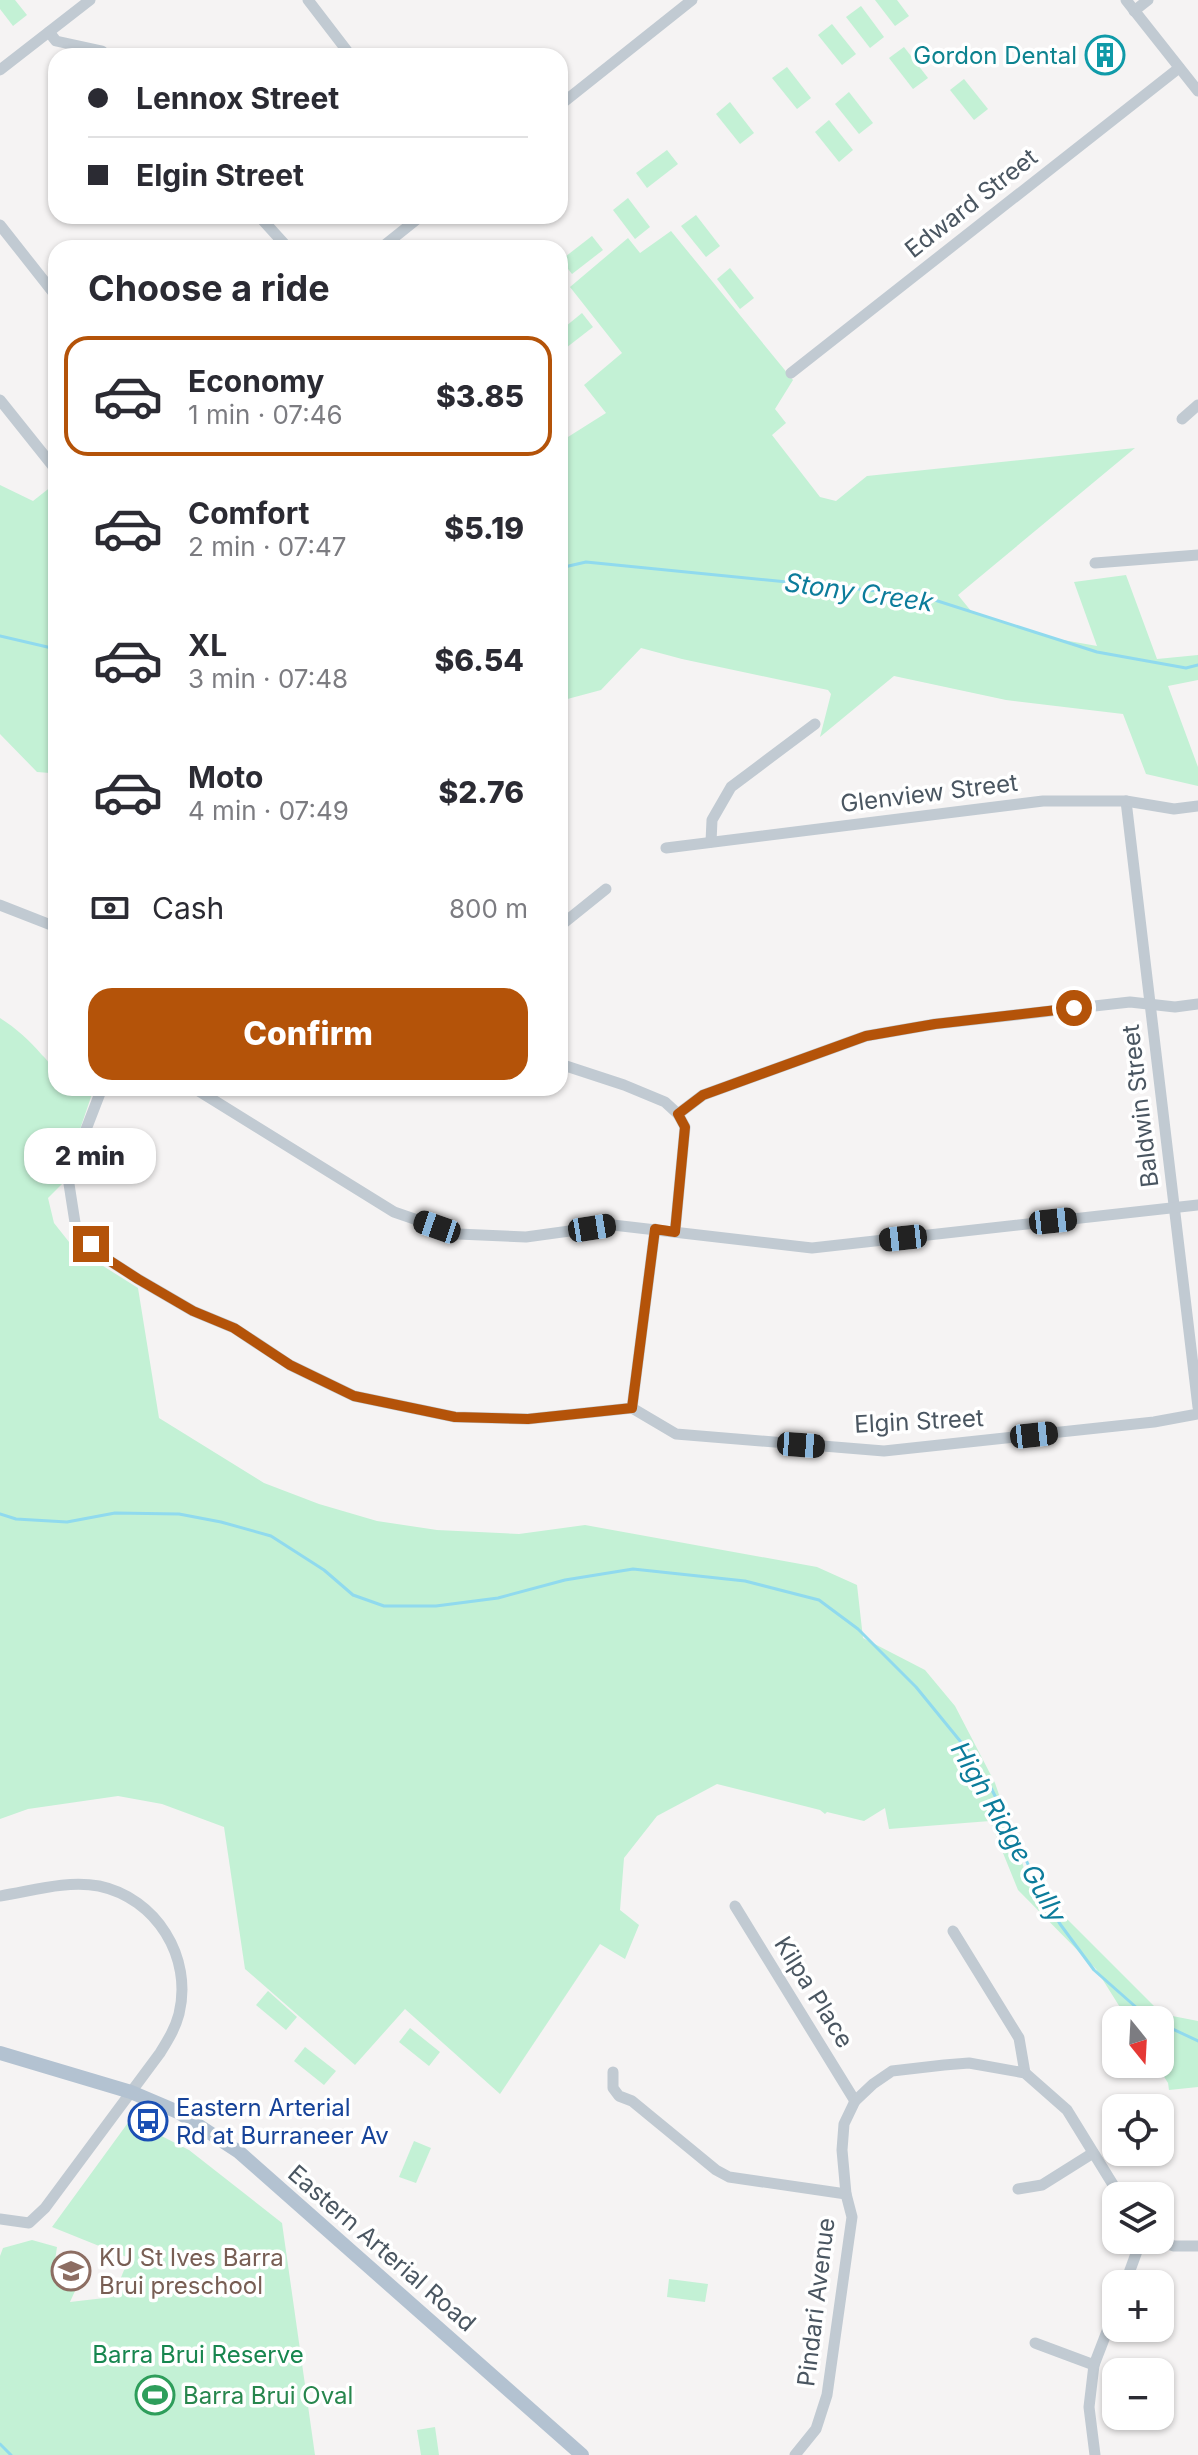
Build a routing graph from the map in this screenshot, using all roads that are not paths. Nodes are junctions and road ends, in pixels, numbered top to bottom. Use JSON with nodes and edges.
{"nodes":[{"id":1,"x":90,"y":0,"type":"edge"},
{"id":2,"x":308,"y":0,"type":"edge"},
{"id":3,"x":692,"y":0,"type":"edge"},
{"id":4,"x":1126,"y":0,"type":"edge"},
{"id":5,"x":1148,"y":0,"type":"edge"},
{"id":6,"x":1134,"y":11,"type":"junction"},
{"id":7,"x":49,"y":32,"type":"junction"},
{"id":8,"x":88,"y":48,"type":"edge"},
{"id":9,"x":345,"y":48,"type":"edge"},
{"id":10,"x":1179,"y":68,"type":"junction"},
{"id":11,"x":0,"y":70,"type":"edge"},
{"id":12,"x":1198,"y":91,"type":"edge"},
{"id":13,"x":568,"y":99,"type":"edge"},
{"id":14,"x":266,"y":224,"type":"edge"},
{"id":15,"x":411,"y":224,"type":"edge"},
{"id":16,"x":0,"y":225,"type":"edge"},
{"id":17,"x":281,"y":240,"type":"edge"},
{"id":18,"x":391,"y":240,"type":"edge"},
{"id":19,"x":48,"y":286,"type":"edge"},
{"id":20,"x":791,"y":373,"type":"dead end"},
{"id":21,"x":0,"y":400,"type":"edge"},
{"id":22,"x":1198,"y":405,"type":"edge"},
{"id":23,"x":1182,"y":419,"type":"dead end"},
{"id":24,"x":48,"y":460,"type":"edge"},
{"id":25,"x":1198,"y":555,"type":"edge"},
{"id":26,"x":1095,"y":563,"type":"dead end"},
{"id":27,"x":815,"y":724,"type":"dead end"},
{"id":28,"x":1126,"y":801,"type":"junction"},
{"id":29,"x":1198,"y":806,"type":"edge"},
{"id":30,"x":711,"y":842,"type":"junction"},
{"id":31,"x":666,"y":848,"type":"dead end"},
{"id":32,"x":606,"y":889,"type":"dead end"},
{"id":33,"x":0,"y":905,"type":"edge"},
{"id":34,"x":568,"y":920,"type":"edge"},
{"id":35,"x":48,"y":924,"type":"edge"},
{"id":36,"x":1150,"y":1004,"type":"junction"},
{"id":37,"x":1198,"y":1004,"type":"edge"},
{"id":38,"x":568,"y":1067,"type":"edge"},
{"id":39,"x":99,"y":1096,"type":"edge"},
{"id":40,"x":207,"y":1096,"type":"edge"},
{"id":41,"x":678,"y":1114,"type":"junction"},
{"id":42,"x":1198,"y":1205,"type":"edge"},
{"id":43,"x":1174,"y":1208,"type":"junction"},
{"id":44,"x":655,"y":1229,"type":"junction"},
{"id":45,"x":675,"y":1232,"type":"junction"},
{"id":46,"x":1198,"y":1407,"type":"edge"},
{"id":47,"x":632,"y":1408,"type":"junction"},
{"id":48,"x":1198,"y":1414,"type":"edge"},
{"id":49,"x":0,"y":1896,"type":"edge"},
{"id":50,"x":735,"y":1906,"type":"dead end"},
{"id":51,"x":953,"y":1931,"type":"dead end"},
{"id":52,"x":0,"y":2053,"type":"edge"},
{"id":53,"x":613,"y":2072,"type":"dead end"},
{"id":54,"x":1025,"y":2073,"type":"junction"},
{"id":55,"x":131,"y":2092,"type":"junction"},
{"id":56,"x":855,"y":2101,"type":"junction"},
{"id":57,"x":1093,"y":2153,"type":"junction"},
{"id":58,"x":1111,"y":2182,"type":"edge"},
{"id":59,"x":1018,"y":2189,"type":"dead end"},
{"id":60,"x":846,"y":2194,"type":"junction"},
{"id":61,"x":0,"y":2219,"type":"edge"},
{"id":62,"x":1174,"y":2246,"type":"edge"},
{"id":63,"x":1198,"y":2246,"type":"edge"},
{"id":64,"x":1103,"y":2342,"type":"edge"},
{"id":65,"x":1035,"y":2343,"type":"dead end"},
{"id":66,"x":1094,"y":2365,"type":"junction"},
{"id":67,"x":582,"y":2455,"type":"edge"},
{"id":68,"x":795,"y":2455,"type":"edge"},
{"id":69,"x":1095,"y":2455,"type":"edge"}],
"edges":[{"from":1,"to":7,"type":"street"},
{"from":2,"to":9,"type":"street"},
{"from":3,"to":13,"type":"street"},
{"from":4,"to":6,"type":"street"},
{"from":5,"to":6,"type":"street"},
{"from":6,"to":10,"type":"street"},
{"from":7,"to":8,"type":"street"},
{"from":7,"to":11,"type":"street"},
{"from":10,"to":12,"type":"street"},
{"from":10,"to":20,"type":"street","name":"Edward Street"},
{"from":14,"to":17,"type":"street"},
{"from":15,"to":18,"type":"street"},
{"from":16,"to":19,"type":"street"},
{"from":21,"to":24,"type":"street"},
{"from":22,"to":23,"type":"street"},
{"from":25,"to":26,"type":"street"},
{"from":27,"to":30,"type":"street"},
{"from":28,"to":29,"type":"street","name":"Glenview Street"},
{"from":28,"to":30,"type":"street","name":"Glenview Street"},
{"from":28,"to":36,"type":"street","name":"Baldwin Street"},
{"from":30,"to":31,"type":"street","name":"Glenview Street"},
{"from":32,"to":34,"type":"street"},
{"from":33,"to":35,"type":"street"},
{"from":36,"to":37,"type":"street"},
{"from":36,"to":41,"type":"street"},
{"from":36,"to":43,"type":"street","name":"Baldwin Street"},
{"from":38,"to":41,"type":"street"},
{"from":39,"to":47,"type":"street"},
{"from":40,"to":44,"type":"street"},
{"from":41,"to":45,"type":"street"},
{"from":42,"to":43,"type":"street"},
{"from":43,"to":45,"type":"street"},
{"from":43,"to":46,"type":"street","name":"Baldwin Street"},
{"from":44,"to":45,"type":"street"},
{"from":44,"to":47,"type":"street"},
{"from":47,"to":48,"type":"street","name":"Elgin Street"},
{"from":49,"to":55,"type":"street"},
{"from":50,"to":56,"type":"street","name":"Kilpa Place"},
{"from":51,"to":54,"type":"street"},
{"from":52,"to":55,"type":"main road","name":"Eastern Arterial Road"},
{"from":53,"to":60,"type":"street"},
{"from":54,"to":56,"type":"street"},
{"from":54,"to":57,"type":"street"},
{"from":55,"to":61,"type":"street"},
{"from":55,"to":67,"type":"main road","name":"Eastern Arterial Road"},
{"from":56,"to":60,"type":"street","name":"Pindari Avenue"},
{"from":57,"to":58,"type":"street"},
{"from":57,"to":59,"type":"street"},
{"from":60,"to":68,"type":"street","name":"Pindari Avenue"},
{"from":62,"to":63,"type":"street"},
{"from":64,"to":66,"type":"street"},
{"from":65,"to":66,"type":"street"},
{"from":66,"to":69,"type":"street"}]}
